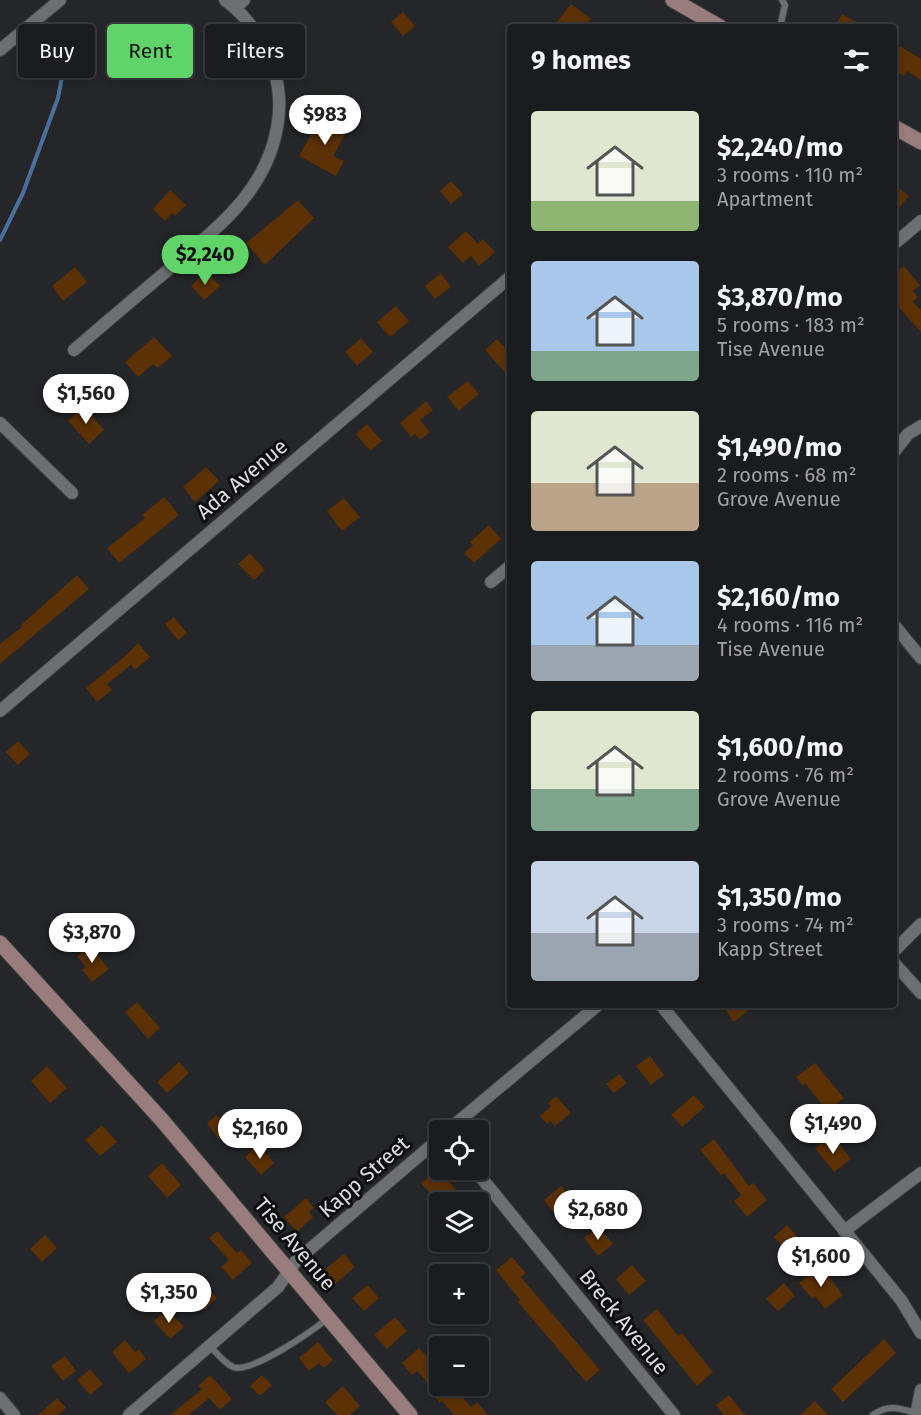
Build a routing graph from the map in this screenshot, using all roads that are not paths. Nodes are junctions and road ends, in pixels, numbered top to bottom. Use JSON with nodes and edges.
{"nodes":[{"id":1,"x":60,"y":0,"type":"edge"},
{"id":2,"x":673,"y":0,"type":"edge"},
{"id":3,"x":782,"y":0,"type":"edge"},
{"id":4,"x":235,"y":3,"type":"edge"},
{"id":5,"x":715,"y":24,"type":"edge"},
{"id":6,"x":781,"y":24,"type":"edge"},
{"id":7,"x":0,"y":50,"type":"edge"},
{"id":8,"x":897,"y":129,"type":"edge"},
{"id":9,"x":921,"y":142,"type":"edge"},
{"id":10,"x":921,"y":221,"type":"edge"},
{"id":11,"x":897,"y":241,"type":"edge"},
{"id":12,"x":507,"y":280,"type":"edge"},
{"id":13,"x":74,"y":350,"type":"dead end"},
{"id":14,"x":0,"y":423,"type":"edge"},
{"id":15,"x":921,"y":426,"type":"edge"},
{"id":16,"x":897,"y":448,"type":"edge"},
{"id":17,"x":72,"y":493,"type":"dead end"},
{"id":18,"x":507,"y":569,"type":"edge"},
{"id":19,"x":491,"y":582,"type":"dead end"},
{"id":20,"x":897,"y":629,"type":"edge"},
{"id":21,"x":921,"y":658,"type":"edge"},
{"id":22,"x":0,"y":711,"type":"edge"},
{"id":23,"x":921,"y":924,"type":"edge"},
{"id":24,"x":0,"y":943,"type":"edge"},
{"id":25,"x":897,"y":948,"type":"edge"},
{"id":26,"x":897,"y":966,"type":"edge"},
{"id":27,"x":921,"y":993,"type":"edge"},
{"id":28,"x":594,"y":1008,"type":"edge"},
{"id":29,"x":663,"y":1008,"type":"edge"},
{"id":30,"x":460,"y":1120,"type":"edge"},
{"id":31,"x":429,"y":1147,"type":"edge"},
{"id":32,"x":921,"y":1173,"type":"edge"},
{"id":33,"x":483,"y":1180,"type":"edge"},
{"id":34,"x":843,"y":1231,"type":"junction"},
{"id":35,"x":290,"y":1271,"type":"junction"},
{"id":36,"x":329,"y":1318,"type":"junction"},
{"id":37,"x":921,"y":1333,"type":"edge"},
{"id":38,"x":209,"y":1345,"type":"junction"},
{"id":39,"x":921,"y":1390,"type":"edge"},
{"id":40,"x":0,"y":1398,"type":"edge"},
{"id":41,"x":916,"y":1414,"type":"edge"},
{"id":42,"x":14,"y":1415,"type":"edge"},
{"id":43,"x":130,"y":1415,"type":"edge"},
{"id":44,"x":410,"y":1415,"type":"edge"},
{"id":45,"x":674,"y":1415,"type":"edge"},
{"id":46,"x":873,"y":1415,"type":"edge"}],
"edges":[{"from":1,"to":7,"type":"street"},
{"from":2,"to":5,"type":"street"},
{"from":3,"to":6,"type":"lane"},
{"from":4,"to":13,"type":"street"},
{"from":8,"to":9,"type":"street"},
{"from":10,"to":11,"type":"street"},
{"from":12,"to":22,"type":"street","name":"Ada Avenue"},
{"from":14,"to":17,"type":"street"},
{"from":15,"to":16,"type":"street"},
{"from":18,"to":19,"type":"street"},
{"from":20,"to":21,"type":"street"},
{"from":23,"to":25,"type":"street"},
{"from":24,"to":35,"type":"street","name":"Tise Avenue"},
{"from":26,"to":27,"type":"street"},
{"from":28,"to":30,"type":"street"},
{"from":29,"to":34,"type":"street"},
{"from":31,"to":35,"type":"street","name":"Kapp Street"},
{"from":32,"to":34,"type":"street"},
{"from":33,"to":45,"type":"street","name":"Breck Avenue"},
{"from":34,"to":37,"type":"street"},
{"from":35,"to":36,"type":"street","name":"Tise Avenue"},
{"from":35,"to":38,"type":"street","name":"Kapp Street"},
{"from":36,"to":38,"type":"lane"},
{"from":36,"to":44,"type":"street","name":"Tise Avenue"},
{"from":38,"to":43,"type":"street","name":"Kapp Street"},
{"from":39,"to":41,"type":"street"},
{"from":40,"to":42,"type":"street"},
{"from":41,"to":46,"type":"lane"}]}
